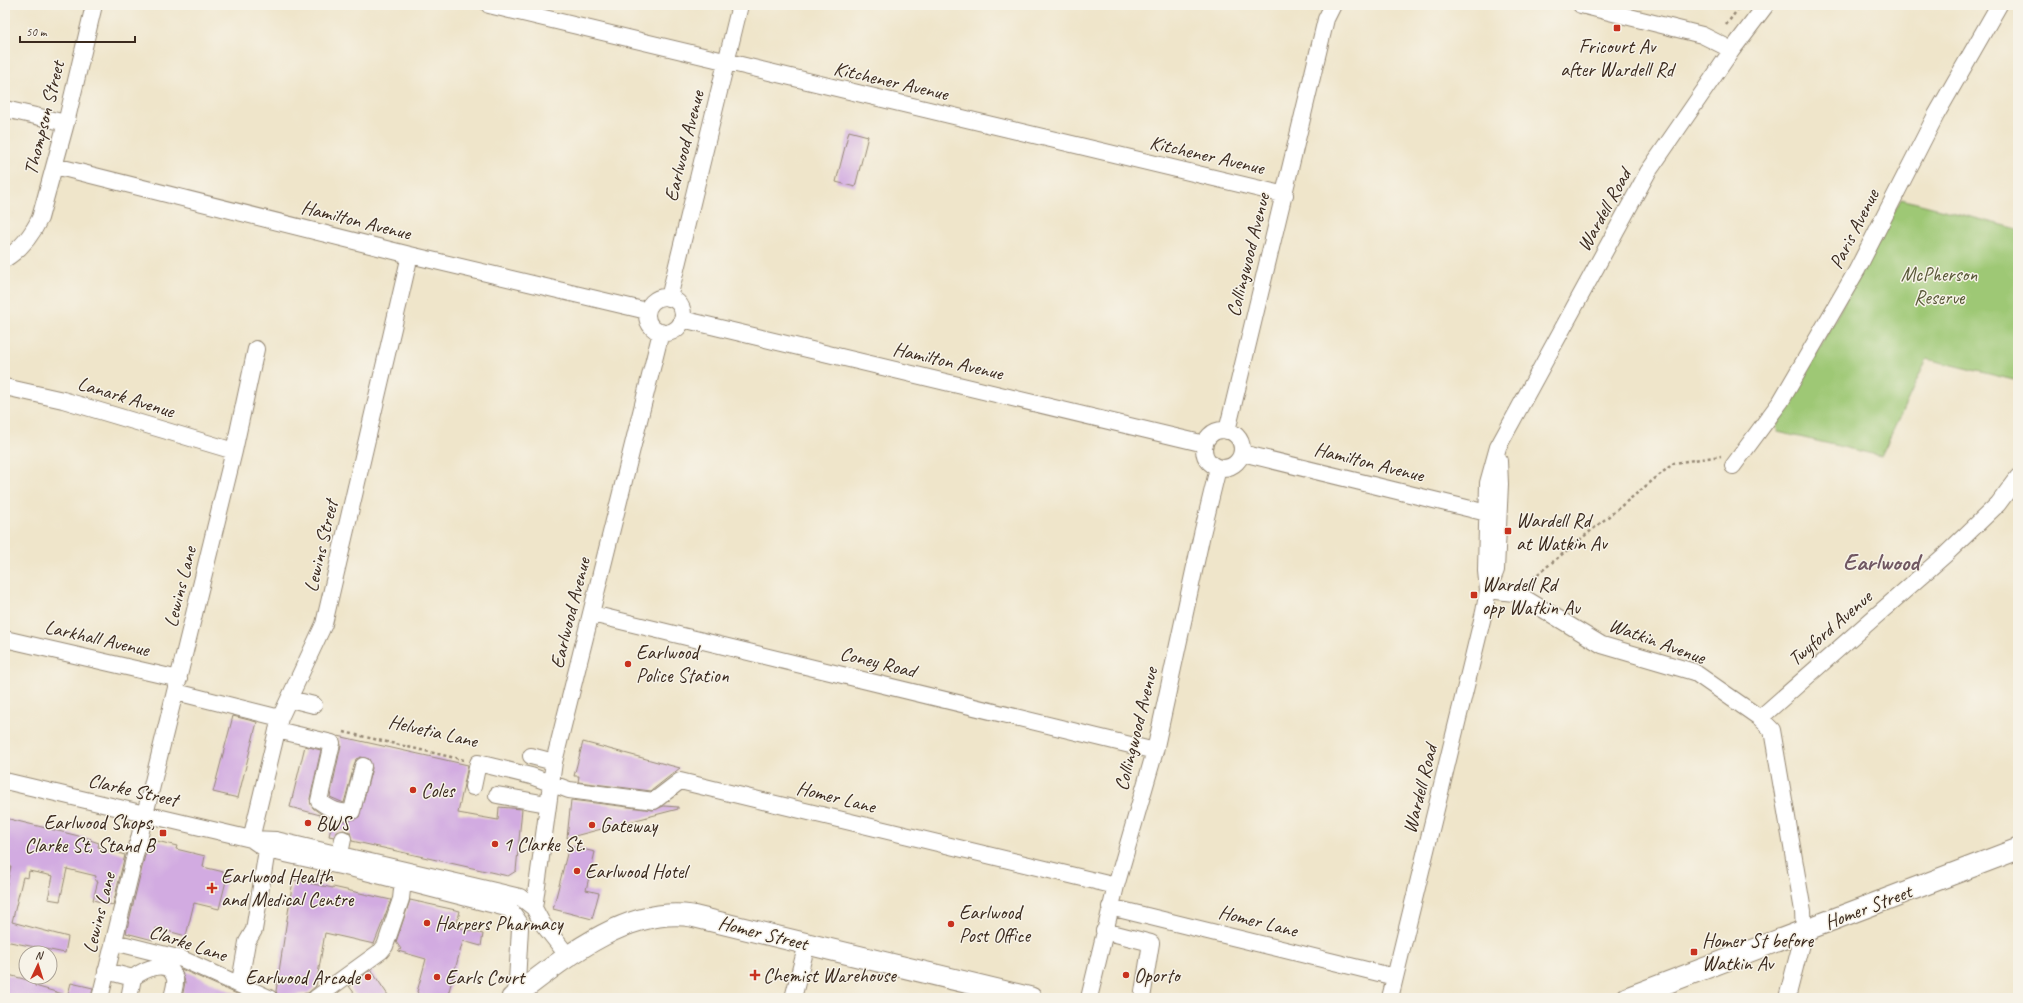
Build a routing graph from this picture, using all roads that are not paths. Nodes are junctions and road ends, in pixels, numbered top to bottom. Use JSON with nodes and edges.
{"nodes":[{"id":1,"x":94,"y":5,"type":"edge"},
{"id":2,"x":489,"y":5,"type":"edge"},
{"id":3,"x":740,"y":5,"type":"edge"},
{"id":4,"x":1581,"y":5,"type":"edge"},
{"id":5,"x":1766,"y":5,"type":"edge"},
{"id":6,"x":1999,"y":5,"type":"edge"},
{"id":7,"x":1329,"y":10,"type":"edge"},
{"id":8,"x":1732,"y":50,"type":"junction"},
{"id":9,"x":726,"y":63,"type":"junction"},
{"id":10,"x":5,"y":109,"type":"edge"},
{"id":11,"x":66,"y":123,"type":"junction"},
{"id":12,"x":55,"y":166,"type":"junction"},
{"id":13,"x":1285,"y":195,"type":"junction"},
{"id":14,"x":410,"y":255,"type":"junction"},
{"id":15,"x":5,"y":259,"type":"edge"},
{"id":16,"x":669,"y":298,"type":"junction"},
{"id":17,"x":647,"y":311,"type":"junction"},
{"id":18,"x":682,"y":319,"type":"junction"},
{"id":19,"x":661,"y":332,"type":"junction"},
{"id":20,"x":256,"y":349,"type":"dead end"},
{"id":21,"x":5,"y":387,"type":"edge"},
{"id":22,"x":1227,"y":431,"type":"junction"},
{"id":23,"x":1205,"y":444,"type":"junction"},
{"id":24,"x":1498,"y":447,"type":"junction"},
{"id":25,"x":234,"y":451,"type":"junction"},
{"id":26,"x":1242,"y":453,"type":"junction"},
{"id":27,"x":1727,"y":461,"type":"road end"},
{"id":28,"x":1218,"y":468,"type":"junction"},
{"id":29,"x":2018,"y":477,"type":"edge"},
{"id":30,"x":1486,"y":513,"type":"junction"},
{"id":31,"x":1488,"y":590,"type":"junction"},
{"id":32,"x":592,"y":614,"type":"junction"},
{"id":33,"x":5,"y":639,"type":"edge"},
{"id":34,"x":177,"y":686,"type":"junction"},
{"id":35,"x":290,"y":698,"type":"junction"},
{"id":36,"x":314,"y":705,"type":"dead end"},
{"id":37,"x":1760,"y":718,"type":"junction"},
{"id":38,"x":279,"y":724,"type":"junction"},
{"id":39,"x":1155,"y":750,"type":"junction"},
{"id":40,"x":531,"y":756,"type":"dead end"},
{"id":41,"x":554,"y":762,"type":"junction"},
{"id":42,"x":363,"y":766,"type":"dead end"},
{"id":43,"x":5,"y":781,"type":"edge"},
{"id":44,"x":550,"y":782,"type":"junction"},
{"id":45,"x":472,"y":787,"type":"dead end"},
{"id":46,"x":497,"y":794,"type":"dead end"},
{"id":47,"x":548,"y":804,"type":"junction"},
{"id":48,"x":146,"y":814,"type":"junction"},
{"id":49,"x":261,"y":842,"type":"junction"},
{"id":50,"x":2018,"y":850,"type":"edge"},
{"id":51,"x":404,"y":875,"type":"junction"},
{"id":52,"x":1116,"y":886,"type":"junction"},
{"id":53,"x":475,"y":892,"type":"junction"},
{"id":54,"x":1110,"y":907,"type":"junction"},
{"id":55,"x":534,"y":908,"type":"junction"},
{"id":56,"x":1104,"y":931,"type":"junction"},
{"id":57,"x":1804,"y":932,"type":"junction"},
{"id":58,"x":114,"y":942,"type":"junction"},
{"id":59,"x":807,"y":944,"type":"junction"},
{"id":60,"x":568,"y":956,"type":"junction"},
{"id":61,"x":106,"y":971,"type":"junction"},
{"id":62,"x":1396,"y":977,"type":"junction"},
{"id":63,"x":133,"y":978,"type":"junction"},
{"id":64,"x":238,"y":983,"type":"junction"},
{"id":65,"x":100,"y":998,"type":"edge"},
{"id":66,"x":128,"y":998,"type":"edge"},
{"id":67,"x":172,"y":998,"type":"edge"},
{"id":68,"x":269,"y":998,"type":"edge"},
{"id":69,"x":316,"y":998,"type":"edge"},
{"id":70,"x":513,"y":998,"type":"edge"},
{"id":71,"x":793,"y":998,"type":"edge"},
{"id":72,"x":1031,"y":998,"type":"edge"},
{"id":73,"x":1088,"y":998,"type":"edge"},
{"id":74,"x":1142,"y":998,"type":"edge"},
{"id":75,"x":1390,"y":998,"type":"edge"},
{"id":76,"x":1627,"y":998,"type":"edge"},
{"id":77,"x":1787,"y":998,"type":"edge"}],
"edges":[{"from":1,"to":11,"type":"street","name":"Thompson Street"},
{"from":2,"to":9,"type":"street","name":"Kitchener Avenue"},
{"from":3,"to":9,"type":"street","name":"Earlwood Avenue"},
{"from":4,"to":8,"type":"street"},
{"from":5,"to":8,"type":"street","name":"Wardell Road"},
{"from":6,"to":27,"type":"street","name":"Paris Avenue"},
{"from":7,"to":13,"type":"street","name":"Collingwood Avenue"},
{"from":8,"to":24,"type":"street","name":"Wardell Road"},
{"from":9,"to":13,"type":"street","name":"Kitchener Avenue"},
{"from":9,"to":16,"type":"street","name":"Earlwood Avenue"},
{"from":10,"to":11,"type":"street"},
{"from":11,"to":12,"type":"street","name":"Thompson Street"},
{"from":12,"to":14,"type":"street","name":"Hamilton Avenue"},
{"from":12,"to":15,"type":"street","name":"Thompson Street"},
{"from":13,"to":22,"type":"street","name":"Collingwood Avenue"},
{"from":14,"to":17,"type":"street","name":"Hamilton Avenue"},
{"from":14,"to":35,"type":"street","name":"Lewins Street"},
{"from":16,"to":17,"type":"street"},
{"from":16,"to":18,"type":"street"},
{"from":17,"to":19,"type":"street"},
{"from":18,"to":19,"type":"street"},
{"from":18,"to":23,"type":"street","name":"Hamilton Avenue"},
{"from":19,"to":32,"type":"street","name":"Earlwood Avenue"},
{"from":20,"to":25,"type":"street","name":"Lewins Lane"},
{"from":21,"to":25,"type":"street","name":"Lanark Avenue"},
{"from":22,"to":23,"type":"street"},
{"from":22,"to":26,"type":"street"},
{"from":23,"to":28,"type":"street"},
{"from":24,"to":30,"type":"street","name":"Wardell Road"},
{"from":24,"to":31,"type":"street","name":"Wardell Road"},
{"from":25,"to":34,"type":"street","name":"Lewins Lane"},
{"from":26,"to":28,"type":"street"},
{"from":26,"to":30,"type":"street","name":"Hamilton Avenue"},
{"from":28,"to":39,"type":"street","name":"Collingwood Avenue"},
{"from":29,"to":37,"type":"street","name":"Twyford Avenue"},
{"from":30,"to":31,"type":"street","name":"Wardell Road"},
{"from":31,"to":37,"type":"street","name":"Watkin Avenue"},
{"from":31,"to":62,"type":"street","name":"Wardell Road"},
{"from":32,"to":39,"type":"street","name":"Coney Road"},
{"from":32,"to":41,"type":"street","name":"Earlwood Avenue"},
{"from":33,"to":34,"type":"street","name":"Larkhall Avenue"},
{"from":34,"to":38,"type":"street","name":"Larkhall Avenue"},
{"from":34,"to":48,"type":"street","name":"Lewins Lane"},
{"from":35,"to":36,"type":"street"},
{"from":35,"to":38,"type":"street","name":"Lewins Street"},
{"from":37,"to":57,"type":"street","name":"Watkin Avenue"},
{"from":38,"to":42,"type":"street","name":"Larkhall Avenue"},
{"from":38,"to":49,"type":"street","name":"Lewins Street"},
{"from":39,"to":52,"type":"street","name":"Collingwood Avenue"},
{"from":40,"to":41,"type":"street"},
{"from":41,"to":44,"type":"street","name":"Earlwood Avenue"},
{"from":43,"to":48,"type":"street","name":"Clarke Street"},
{"from":44,"to":45,"type":"street","name":"Helvetia Lane"},
{"from":44,"to":47,"type":"street","name":"Earlwood Avenue"},
{"from":44,"to":52,"type":"street","name":"Homer Lane"},
{"from":46,"to":47,"type":"street"},
{"from":47,"to":55,"type":"street","name":"Earlwood Avenue"},
{"from":48,"to":49,"type":"street","name":"Clarke Street"},
{"from":48,"to":58,"type":"street","name":"Lewins Lane"},
{"from":49,"to":51,"type":"street","name":"Clarke Street"},
{"from":49,"to":64,"type":"street","name":"Lewins Street"},
{"from":50,"to":57,"type":"main road","name":"Homer Street"},
{"from":51,"to":53,"type":"street","name":"Clarke Street"},
{"from":51,"to":69,"type":"street"},
{"from":52,"to":54,"type":"street","name":"Collingwood Avenue"},
{"from":53,"to":55,"type":"street","name":"Clarke Street"},
{"from":53,"to":70,"type":"street","name":"Clarke Street"},
{"from":54,"to":56,"type":"street","name":"Collingwood Avenue"},
{"from":54,"to":62,"type":"street","name":"Homer Lane"},
{"from":55,"to":60,"type":"street","name":"Clarke Street"},
{"from":56,"to":73,"type":"street","name":"Collingwood Avenue"},
{"from":56,"to":74,"type":"street"},
{"from":57,"to":76,"type":"main road","name":"Homer Street"},
{"from":57,"to":77,"type":"street","name":"Watkin Avenue"},
{"from":58,"to":61,"type":"street","name":"Lewins Lane"},
{"from":58,"to":64,"type":"street","name":"Clarke Lane"},
{"from":59,"to":60,"type":"main road","name":"Homer Street"},
{"from":59,"to":71,"type":"street"},
{"from":59,"to":72,"type":"main road","name":"Homer Street"},
{"from":60,"to":70,"type":"main road","name":"Homer Street"},
{"from":61,"to":63,"type":"street"},
{"from":61,"to":65,"type":"street","name":"Lewins Lane"},
{"from":62,"to":75,"type":"street","name":"Wardell Road"},
{"from":63,"to":66,"type":"street"},
{"from":63,"to":67,"type":"street"},
{"from":64,"to":68,"type":"street","name":"Clarke Lane"}]}
